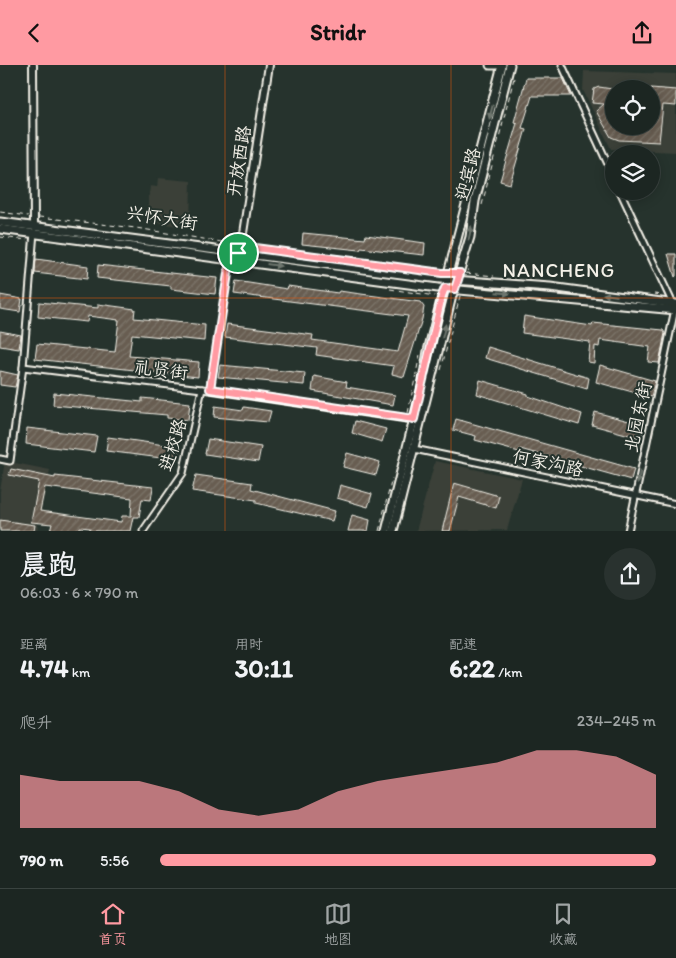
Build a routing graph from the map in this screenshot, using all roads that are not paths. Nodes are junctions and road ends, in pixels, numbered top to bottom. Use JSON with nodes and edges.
{"nodes":[{"id":1,"x":33,"y":65,"type":"edge"},
{"id":2,"x":269,"y":65,"type":"edge"},
{"id":3,"x":490,"y":65,"type":"edge"},
{"id":4,"x":496,"y":65,"type":"edge"},
{"id":5,"x":502,"y":65,"type":"edge"},
{"id":6,"x":510,"y":65,"type":"edge"},
{"id":7,"x":562,"y":65,"type":"edge"},
{"id":8,"x":605,"y":158,"type":"edge"},
{"id":9,"x":624,"y":200,"type":"edge"},
{"id":10,"x":0,"y":222,"type":"edge"},
{"id":11,"x":0,"y":229,"type":"edge"},
{"id":12,"x":34,"y":230,"type":"junction"},
{"id":13,"x":237,"y":253,"type":"junction"},
{"id":14,"x":459,"y":277,"type":"junction"},
{"id":15,"x":448,"y":280,"type":"junction"},
{"id":16,"x":445,"y":288,"type":"junction"},
{"id":17,"x":455,"y":289,"type":"junction"},
{"id":18,"x":675,"y":307,"type":"edge"},
{"id":19,"x":23,"y":367,"type":"junction"},
{"id":20,"x":202,"y":389,"type":"junction"},
{"id":21,"x":210,"y":389,"type":"junction"},
{"id":22,"x":414,"y":419,"type":"junction"},
{"id":23,"x":414,"y":449,"type":"junction"},
{"id":24,"x":0,"y":459,"type":"edge"},
{"id":25,"x":635,"y":496,"type":"junction"},
{"id":26,"x":676,"y":505,"type":"edge"},
{"id":27,"x":143,"y":531,"type":"edge"},
{"id":28,"x":386,"y":531,"type":"edge"},
{"id":29,"x":393,"y":531,"type":"edge"},
{"id":30,"x":628,"y":531,"type":"edge"}],
"edges":[{"from":1,"to":12,"type":"street"},
{"from":2,"to":13,"type":"street","name":"开放西路"},
{"from":3,"to":4,"type":"main road"},
{"from":5,"to":15,"type":"main road","one_way":true},
{"from":14,"to":6,"type":"main road","name":"迎宾路","one_way":true},
{"from":7,"to":8,"type":"street"},
{"from":9,"to":18,"type":"street"},
{"from":10,"to":12,"type":"main road","name":"兴怀大街"},
{"from":11,"to":12,"type":"main road","name":"兴怀大街"},
{"from":12,"to":13,"type":"main road","name":"兴怀大街"},
{"from":12,"to":19,"type":"street"},
{"from":13,"to":15,"type":"main road","name":"兴怀大街"},
{"from":13,"to":16,"type":"main road","name":"兴怀大街","one_way":true},
{"from":13,"to":21,"type":"lane"},
{"from":14,"to":15,"type":"main road","name":"兴怀大街"},
{"from":14,"to":17,"type":"main road","name":"迎宾路"},
{"from":18,"to":14,"type":"main road","name":"兴怀大街","one_way":true},
{"from":15,"to":16,"type":"main road"},
{"from":16,"to":17,"type":"main road","name":"兴怀大街"},
{"from":16,"to":22,"type":"main road"},
{"from":17,"to":18,"type":"main road","name":"兴怀大街","one_way":true},
{"from":23,"to":17,"type":"main road","name":"迎宾路","one_way":true},
{"from":18,"to":25,"type":"street","name":"北园东街","one_way":true},
{"from":19,"to":20,"type":"street","name":"礼贤街"},
{"from":19,"to":24,"type":"street"},
{"from":20,"to":21,"type":"street","name":"礼贤街"},
{"from":20,"to":27,"type":"street","name":"进校路"},
{"from":21,"to":22,"type":"street","name":"礼贤街"},
{"from":22,"to":28,"type":"main road"},
{"from":23,"to":25,"type":"street","name":"何家沟路"},
{"from":23,"to":29,"type":"main road","name":"迎宾路"},
{"from":25,"to":26,"type":"street","name":"何家沟路"},
{"from":25,"to":30,"type":"street","name":"北园东街"}]}
